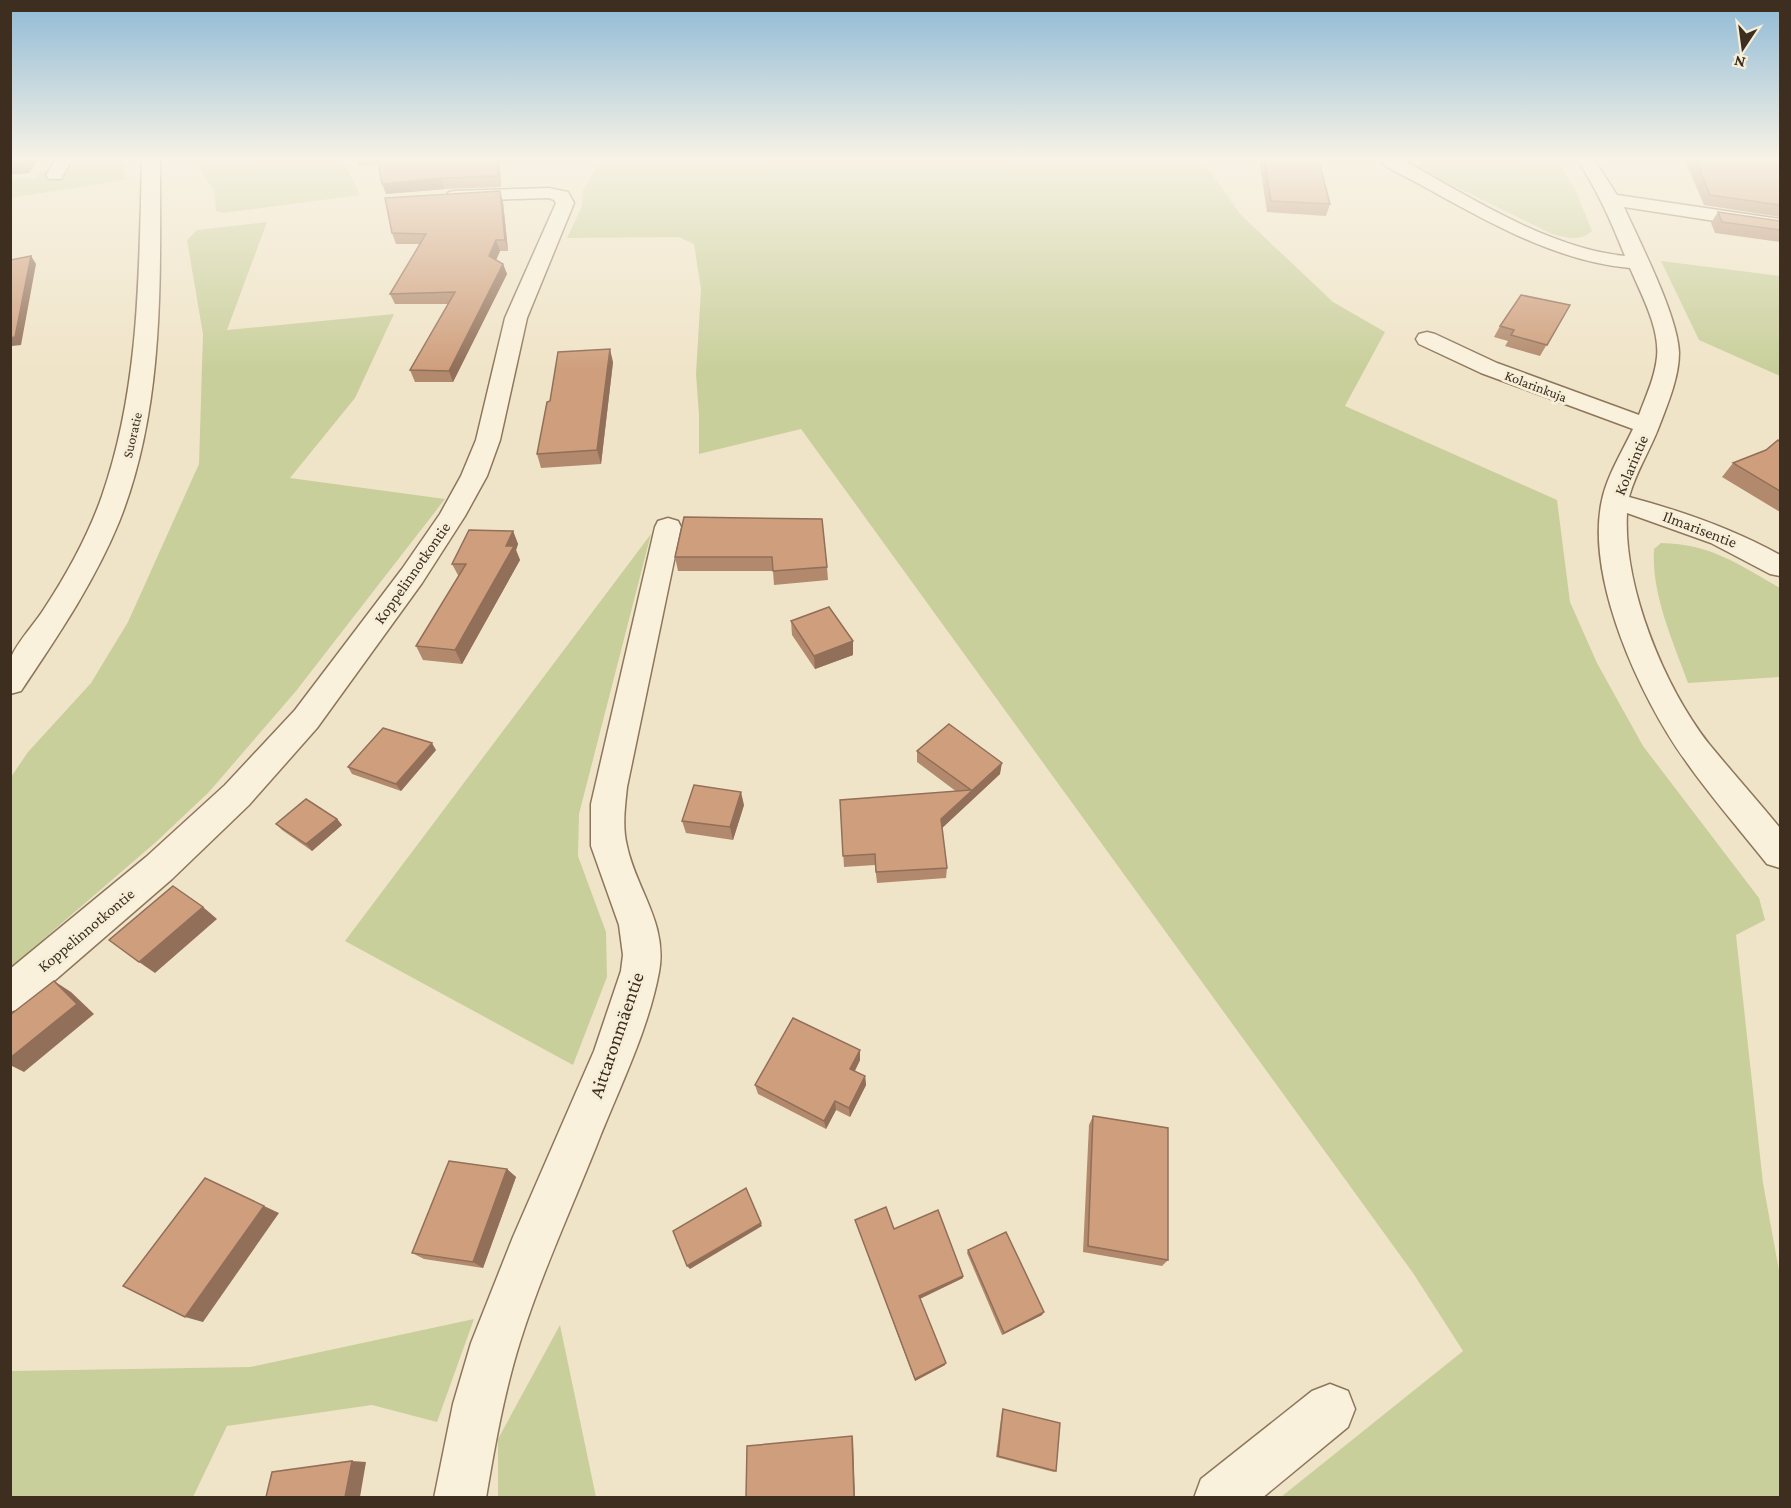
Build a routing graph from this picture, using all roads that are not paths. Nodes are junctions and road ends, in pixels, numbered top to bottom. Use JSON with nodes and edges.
{"nodes":[{"id":1,"x":149,"y":228,"type":"edge"},
{"id":2,"x":554,"y":228,"type":"edge"},
{"id":3,"x":1522,"y":228,"type":"edge"},
{"id":4,"x":1623,"y":228,"type":"edge"},
{"id":5,"x":1638,"y":263,"type":"junction"},
{"id":6,"x":1427,"y":339,"type":"dead end"},
{"id":7,"x":1647,"y":426,"type":"junction"},
{"id":8,"x":1615,"y":501,"type":"junction"},
{"id":9,"x":668,"y":527,"type":"dead end"},
{"id":10,"x":1780,"y":567,"type":"edge"},
{"id":11,"x":23,"y":648,"type":"edge"},
{"id":12,"x":10,"y":683,"type":"edge"},
{"id":13,"x":1780,"y":853,"type":"edge"},
{"id":14,"x":10,"y":994,"type":"edge"},
{"id":15,"x":1330,"y":1409,"type":"dead end"},
{"id":16,"x":460,"y":1497,"type":"edge"},
{"id":17,"x":1220,"y":1497,"type":"edge"}],
"edges":[{"from":1,"to":11,"type":"street","name":"Suoratie"},
{"from":2,"to":14,"type":"street","name":"Koppelinnotkontie"},
{"from":3,"to":5,"type":"street"},
{"from":4,"to":5,"type":"street","name":"Kolarintie"},
{"from":5,"to":7,"type":"street","name":"Kolarintie"},
{"from":6,"to":7,"type":"street","name":"Kolarinkuja"},
{"from":7,"to":8,"type":"street","name":"Kolarintie"},
{"from":8,"to":10,"type":"street","name":"Ilmarisentie"},
{"from":8,"to":13,"type":"street","name":"Kolarintie"},
{"from":9,"to":16,"type":"street","name":"Aittaronmäentie"},
{"from":11,"to":12,"type":"street","name":"Suoratie"},
{"from":15,"to":17,"type":"street"}]}
